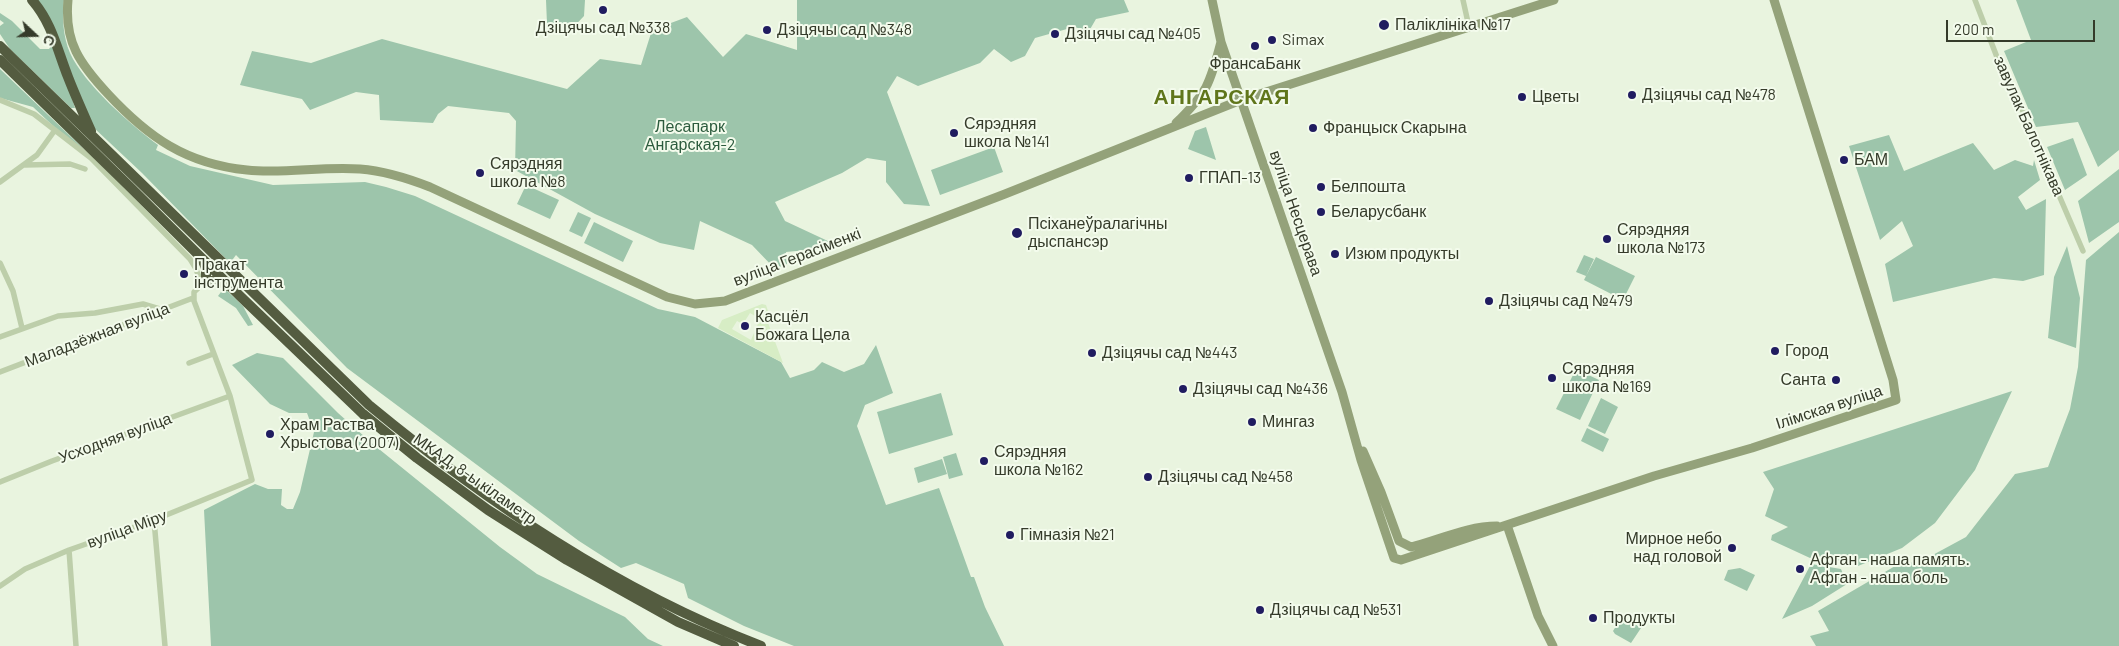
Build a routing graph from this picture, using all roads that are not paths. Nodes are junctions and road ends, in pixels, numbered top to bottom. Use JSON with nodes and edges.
{"nodes":[{"id":1,"x":32,"y":0,"type":"edge"},
{"id":2,"x":68,"y":0,"type":"edge"},
{"id":3,"x":1212,"y":0,"type":"edge"},
{"id":4,"x":1463,"y":0,"type":"edge"},
{"id":5,"x":1554,"y":0,"type":"edge"},
{"id":6,"x":1774,"y":0,"type":"edge"},
{"id":7,"x":1975,"y":0,"type":"edge"},
{"id":8,"x":1469,"y":27,"type":"junction"},
{"id":9,"x":1221,"y":42,"type":"junction"},
{"id":10,"x":0,"y":46,"type":"edge"},
{"id":11,"x":0,"y":60,"type":"edge"},
{"id":12,"x":0,"y":100,"type":"edge"},
{"id":13,"x":1240,"y":100,"type":"junction"},
{"id":14,"x":1171,"y":127,"type":"junction"},
{"id":15,"x":55,"y":130,"type":"junction"},
{"id":16,"x":95,"y":139,"type":"junction"},
{"id":17,"x":25,"y":165,"type":"junction"},
{"id":18,"x":85,"y":169,"type":"dead end"},
{"id":19,"x":131,"y":180,"type":"junction"},
{"id":20,"x":0,"y":182,"type":"edge"},
{"id":21,"x":2083,"y":251,"type":"dead end"},
{"id":22,"x":201,"y":258,"type":"junction"},
{"id":23,"x":0,"y":263,"type":"edge"},
{"id":24,"x":204,"y":282,"type":"junction"},
{"id":25,"x":241,"y":297,"type":"junction"},
{"id":26,"x":193,"y":298,"type":"junction"},
{"id":27,"x":163,"y":310,"type":"junction"},
{"id":28,"x":22,"y":328,"type":"junction"},
{"id":29,"x":0,"y":337,"type":"edge"},
{"id":30,"x":213,"y":354,"type":"junction"},
{"id":31,"x":189,"y":363,"type":"dead end"},
{"id":32,"x":0,"y":372,"type":"edge"},
{"id":33,"x":230,"y":396,"type":"junction"},
{"id":34,"x":1355,"y":435,"type":"junction"},
{"id":35,"x":0,"y":482,"type":"edge"},
{"id":36,"x":1381,"y":492,"type":"junction"},
{"id":37,"x":1371,"y":494,"type":"junction"},
{"id":38,"x":154,"y":520,"type":"junction"},
{"id":39,"x":1504,"y":525,"type":"junction"},
{"id":40,"x":1457,"y":538,"type":"junction"},
{"id":41,"x":1400,"y":541,"type":"junction"},
{"id":42,"x":1389,"y":544,"type":"junction"},
{"id":43,"x":69,"y":550,"type":"junction"},
{"id":44,"x":0,"y":586,"type":"edge"},
{"id":45,"x":680,"y":617,"type":"junction"},
{"id":46,"x":76,"y":646,"type":"edge"},
{"id":47,"x":166,"y":646,"type":"edge"},
{"id":48,"x":734,"y":646,"type":"edge"},
{"id":49,"x":761,"y":646,"type":"edge"},
{"id":50,"x":1554,"y":646,"type":"edge"}],
"edges":[{"from":1,"to":16,"type":"highway"},
{"from":2,"to":14,"type":"street","name":"вуліца Герасіменкі"},
{"from":3,"to":9,"type":"street","name":"вуліца Несцерава"},
{"from":4,"to":8,"type":"street"},
{"from":5,"to":8,"type":"street","name":"вуліца Герасіменкі"},
{"from":6,"to":39,"type":"street","name":"Ілімская вуліца"},
{"from":7,"to":21,"type":"street","name":"завулак Балотнікава"},
{"from":8,"to":13,"type":"street","name":"вуліца Герасіменкі"},
{"from":9,"to":13,"type":"street","name":"вуліца Несцерава"},
{"from":9,"to":14,"type":"street"},
{"from":10,"to":16,"type":"highway"},
{"from":11,"to":19,"type":"highway"},
{"from":12,"to":15,"type":"street"},
{"from":13,"to":14,"type":"street","name":"вуліца Герасіменкі"},
{"from":13,"to":34,"type":"street","name":"вуліца Несцерава"},
{"from":15,"to":17,"type":"street"},
{"from":15,"to":24,"type":"street"},
{"from":16,"to":19,"type":"highway"},
{"from":17,"to":18,"type":"street"},
{"from":17,"to":20,"type":"street"},
{"from":19,"to":22,"type":"highway","name":"МКАД, 8-ы кіламетр"},
{"from":19,"to":45,"type":"highway","name":"МКАД, 8-ы кіламетр"},
{"from":22,"to":24,"type":"highway"},
{"from":22,"to":25,"type":"highway","name":"МКАД, 8-ы кіламетр"},
{"from":23,"to":28,"type":"street"},
{"from":24,"to":25,"type":"highway"},
{"from":24,"to":26,"type":"street"},
{"from":25,"to":45,"type":"highway","name":"МКАД, 8-ы кіламетр"},
{"from":26,"to":27,"type":"street","name":"Маладзёжная вуліца"},
{"from":26,"to":30,"type":"street"},
{"from":27,"to":28,"type":"street"},
{"from":27,"to":32,"type":"street","name":"Маладзёжная вуліца"},
{"from":28,"to":29,"type":"street"},
{"from":30,"to":31,"type":"street"},
{"from":30,"to":33,"type":"street"},
{"from":33,"to":35,"type":"street","name":"Усходняя вуліца"},
{"from":33,"to":38,"type":"street","name":"вуліца Міру"},
{"from":34,"to":36,"type":"street"},
{"from":34,"to":37,"type":"street"},
{"from":36,"to":37,"type":"street"},
{"from":36,"to":41,"type":"street"},
{"from":37,"to":42,"type":"street"},
{"from":38,"to":43,"type":"street","name":"вуліца Міру"},
{"from":38,"to":47,"type":"street"},
{"from":39,"to":40,"type":"street","name":"Ілімская вуліца"},
{"from":39,"to":50,"type":"street"},
{"from":40,"to":41,"type":"street"},
{"from":40,"to":42,"type":"street"},
{"from":41,"to":42,"type":"street"},
{"from":43,"to":44,"type":"street","name":"вуліца Міру"},
{"from":43,"to":46,"type":"street"},
{"from":45,"to":48,"type":"highway"},
{"from":45,"to":49,"type":"highway"}]}
